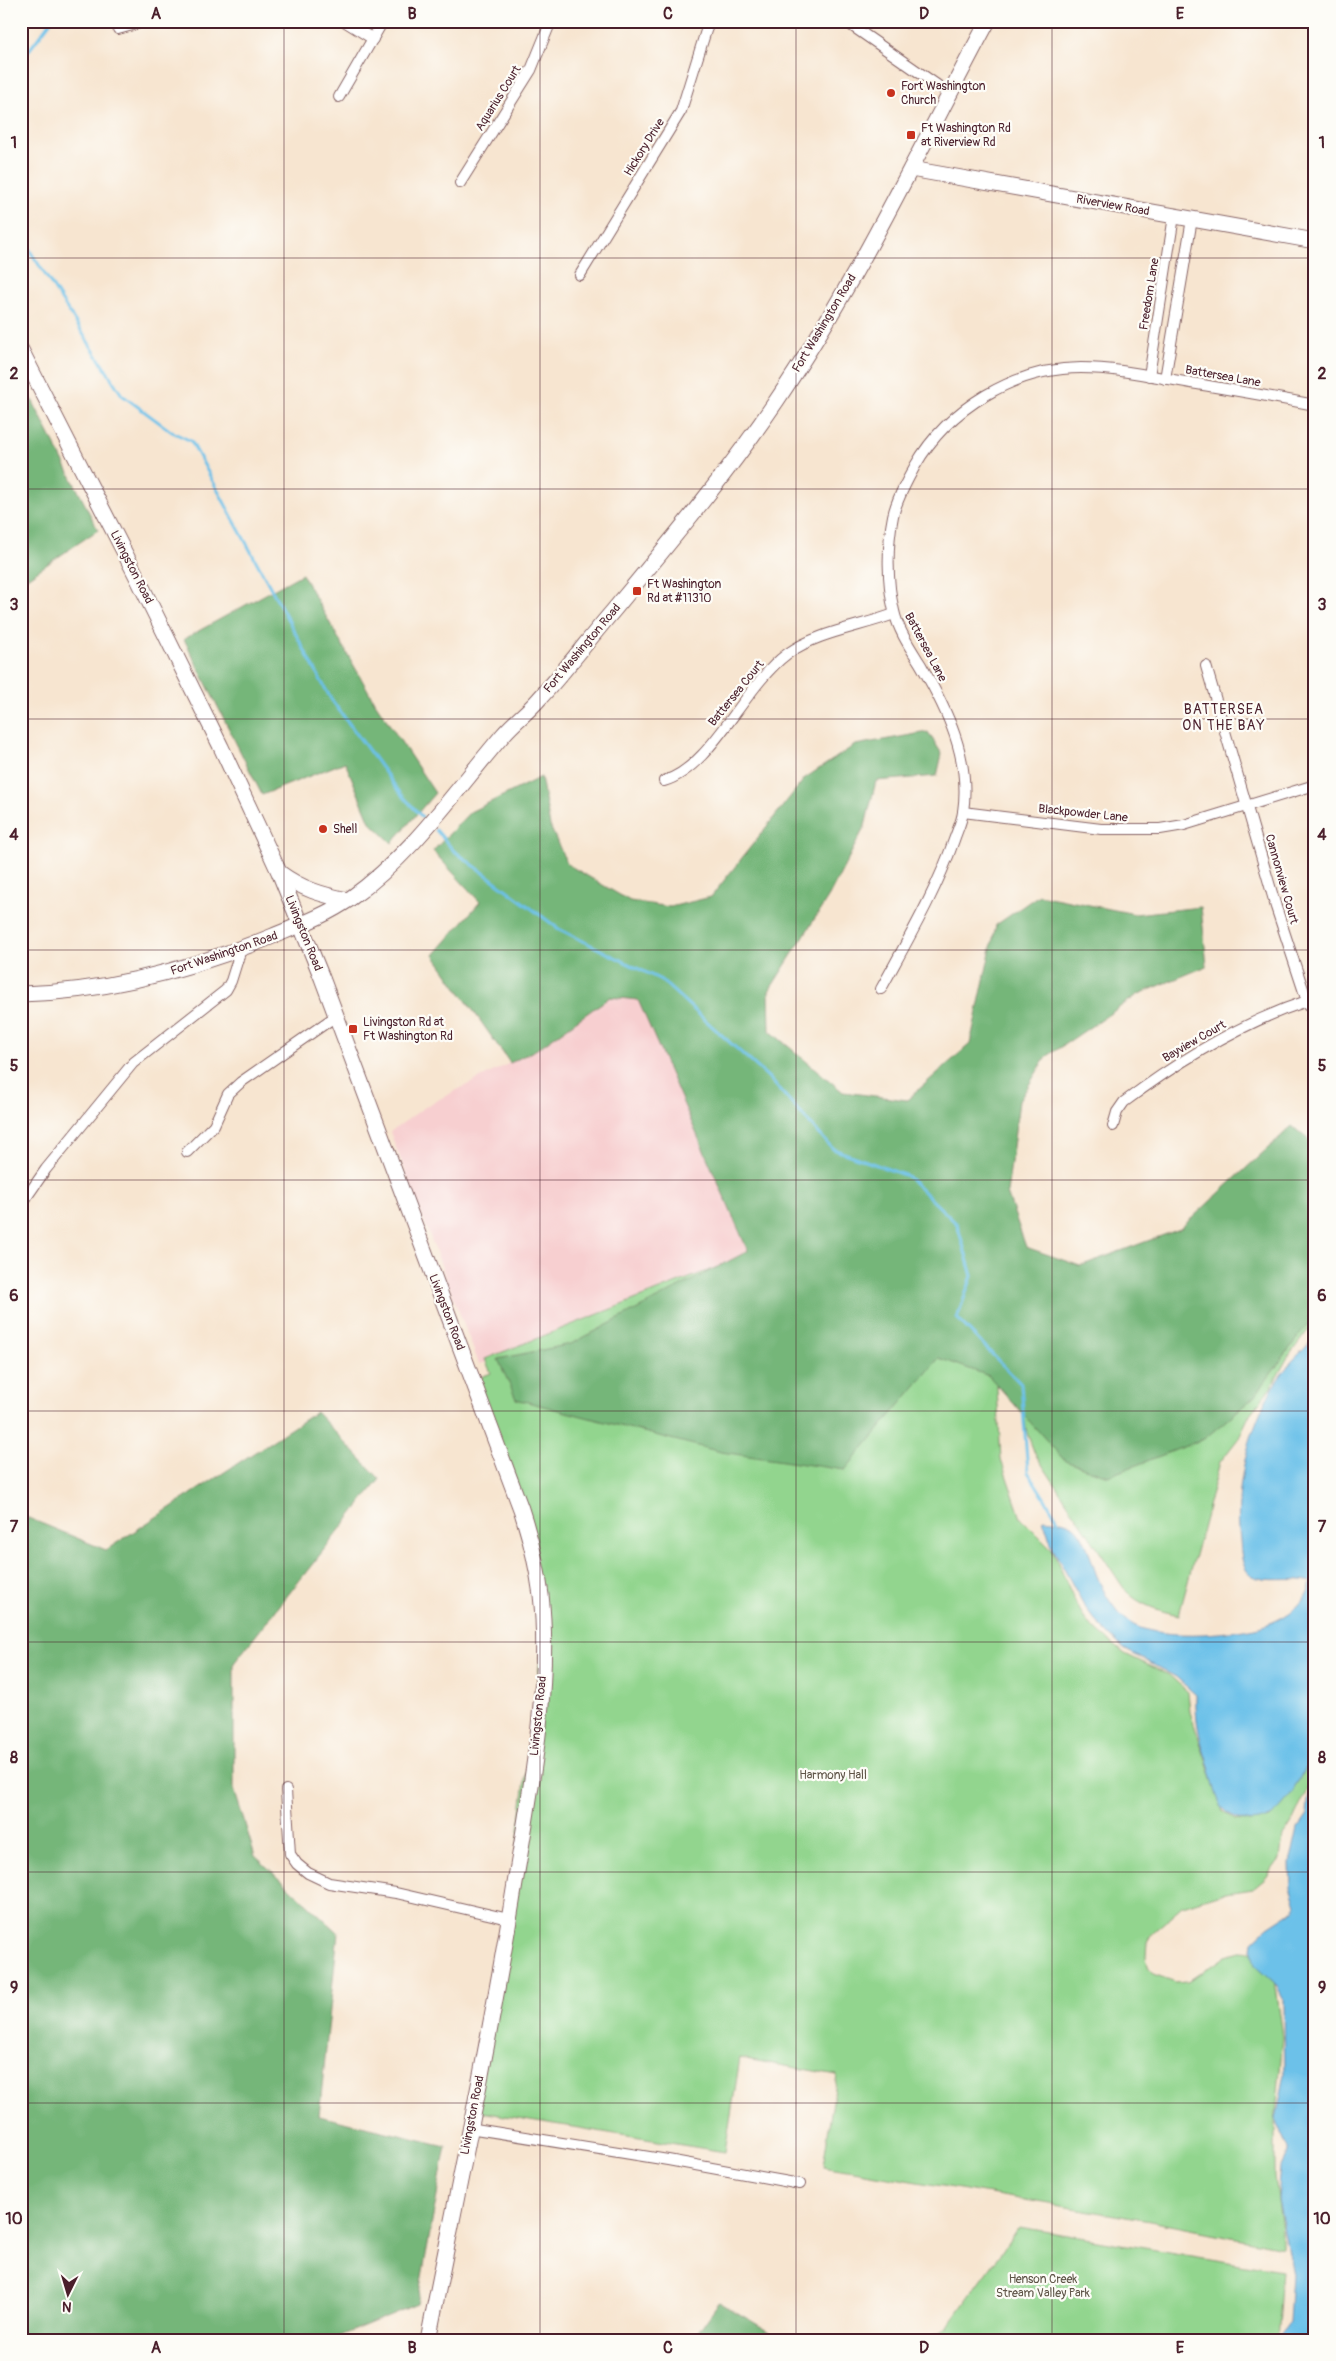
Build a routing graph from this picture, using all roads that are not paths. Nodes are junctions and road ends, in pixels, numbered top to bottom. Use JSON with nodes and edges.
{"nodes":[{"id":1,"x":147,"y":21,"type":"edge"},
{"id":2,"x":344,"y":21,"type":"edge"},
{"id":3,"x":383,"y":21,"type":"edge"},
{"id":4,"x":551,"y":21,"type":"edge"},
{"id":5,"x":709,"y":21,"type":"edge"},
{"id":6,"x":845,"y":21,"type":"edge"},
{"id":7,"x":988,"y":21,"type":"edge"},
{"id":8,"x":118,"y":29,"type":"dead end"},
{"id":9,"x":373,"y":39,"type":"junction"},
{"id":10,"x":950,"y":94,"type":"junction"},
{"id":11,"x":340,"y":96,"type":"dead end"},
{"id":12,"x":911,"y":169,"type":"junction"},
{"id":13,"x":460,"y":183,"type":"dead end"},
{"id":14,"x":1174,"y":216,"type":"junction"},
{"id":15,"x":1192,"y":219,"type":"junction"},
{"id":16,"x":1315,"y":241,"type":"edge"},
{"id":17,"x":580,"y":275,"type":"dead end"},
{"id":18,"x":21,"y":350,"type":"edge"},
{"id":19,"x":1149,"y":376,"type":"junction"},
{"id":20,"x":1165,"y":379,"type":"junction"},
{"id":21,"x":1315,"y":405,"type":"edge"},
{"id":22,"x":894,"y":614,"type":"junction"},
{"id":23,"x":1206,"y":666,"type":"dead end"},
{"id":24,"x":664,"y":782,"type":"dead end"},
{"id":25,"x":1315,"y":785,"type":"edge"},
{"id":26,"x":1247,"y":806,"type":"junction"},
{"id":27,"x":963,"y":812,"type":"junction"},
{"id":28,"x":279,"y":872,"type":"junction"},
{"id":29,"x":348,"y":900,"type":"junction"},
{"id":30,"x":301,"y":924,"type":"junction"},
{"id":31,"x":241,"y":949,"type":"junction"},
{"id":32,"x":881,"y":989,"type":"dead end"},
{"id":33,"x":21,"y":994,"type":"edge"},
{"id":34,"x":1307,"y":1001,"type":"junction"},
{"id":35,"x":1315,"y":1014,"type":"edge"},
{"id":36,"x":336,"y":1016,"type":"junction"},
{"id":37,"x":1113,"y":1126,"type":"dead end"},
{"id":38,"x":187,"y":1152,"type":"dead end"},
{"id":39,"x":21,"y":1206,"type":"edge"},
{"id":40,"x":286,"y":1790,"type":"dead end"},
{"id":41,"x":509,"y":1919,"type":"junction"},
{"id":42,"x":469,"y":2128,"type":"junction"},
{"id":43,"x":800,"y":2184,"type":"dead end"},
{"id":44,"x":428,"y":2340,"type":"edge"}],
"edges":[{"from":1,"to":8,"type":"street"},
{"from":2,"to":9,"type":"street"},
{"from":3,"to":9,"type":"street"},
{"from":4,"to":13,"type":"street","name":"Aquarius Court"},
{"from":5,"to":17,"type":"street","name":"Hickory Drive"},
{"from":6,"to":10,"type":"street"},
{"from":7,"to":10,"type":"main road","name":"Fort Washington Road"},
{"from":9,"to":11,"type":"street"},
{"from":10,"to":12,"type":"main road","name":"Fort Washington Road"},
{"from":12,"to":14,"type":"main road","name":"Riverview Road"},
{"from":12,"to":29,"type":"main road","name":"Fort Washington Road"},
{"from":14,"to":15,"type":"main road","name":"Riverview Road"},
{"from":14,"to":19,"type":"street","name":"Freedom Lane"},
{"from":15,"to":16,"type":"main road","name":"Riverview Road"},
{"from":15,"to":20,"type":"street"},
{"from":18,"to":28,"type":"main road","name":"Livingston Road"},
{"from":19,"to":20,"type":"street","name":"Battersea Lane"},
{"from":19,"to":22,"type":"street","name":"Battersea Lane"},
{"from":20,"to":21,"type":"street","name":"Battersea Lane"},
{"from":22,"to":24,"type":"street","name":"Battersea Court"},
{"from":22,"to":27,"type":"street","name":"Battersea Lane"},
{"from":23,"to":26,"type":"street","name":"Cannonview Court"},
{"from":25,"to":26,"type":"street","name":"Blackpowder Lane"},
{"from":26,"to":27,"type":"street","name":"Blackpowder Lane"},
{"from":26,"to":34,"type":"street","name":"Cannonview Court"},
{"from":27,"to":32,"type":"street","name":"Battersea Lane"},
{"from":28,"to":29,"type":"main road"},
{"from":28,"to":30,"type":"main road","name":"Livingston Road"},
{"from":29,"to":30,"type":"main road","name":"Fort Washington Road"},
{"from":30,"to":31,"type":"main road","name":"Fort Washington Road"},
{"from":30,"to":36,"type":"main road","name":"Livingston Road"},
{"from":31,"to":33,"type":"main road","name":"Fort Washington Road"},
{"from":31,"to":39,"type":"street"},
{"from":34,"to":35,"type":"street","name":"Cannonview Court"},
{"from":34,"to":37,"type":"street","name":"Bayview Court"},
{"from":36,"to":38,"type":"street"},
{"from":36,"to":41,"type":"main road","name":"Livingston Road"},
{"from":40,"to":41,"type":"street"},
{"from":41,"to":42,"type":"main road","name":"Livingston Road"},
{"from":42,"to":43,"type":"street"},
{"from":42,"to":44,"type":"main road","name":"Livingston Road"}]}
